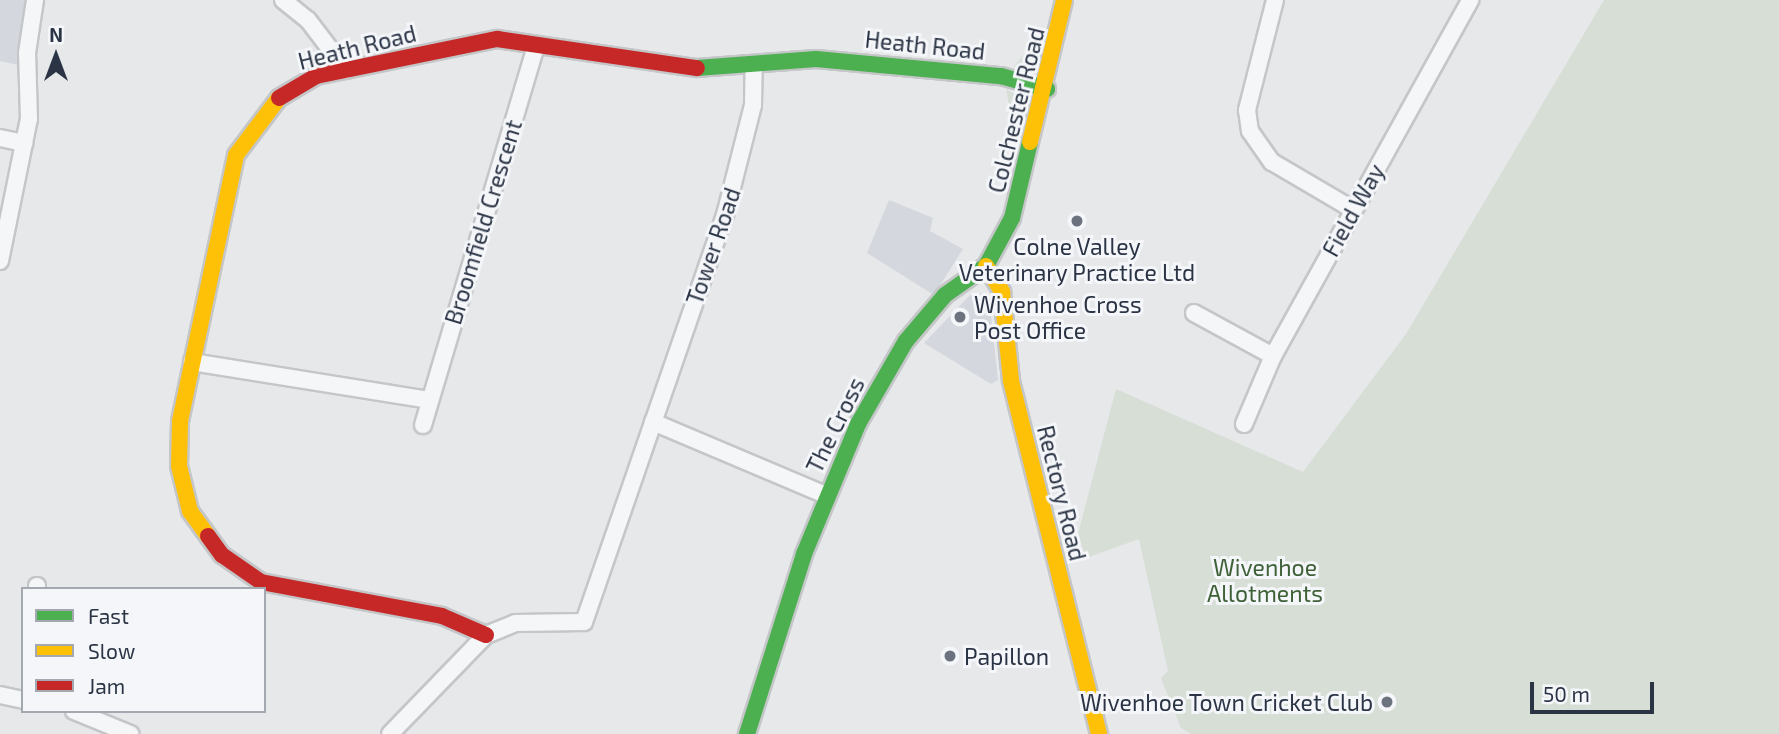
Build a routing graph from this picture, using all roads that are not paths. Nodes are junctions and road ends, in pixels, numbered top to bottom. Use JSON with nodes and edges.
{"nodes":[{"id":1,"x":35,"y":0,"type":"edge"},
{"id":2,"x":283,"y":0,"type":"edge"},
{"id":3,"x":1064,"y":0,"type":"edge"},
{"id":4,"x":1275,"y":0,"type":"edge"},
{"id":5,"x":1470,"y":0,"type":"edge"},
{"id":6,"x":536,"y":45,"type":"junction"},
{"id":7,"x":754,"y":66,"type":"junction"},
{"id":8,"x":346,"y":70,"type":"junction"},
{"id":9,"x":1047,"y":89,"type":"junction"},
{"id":10,"x":0,"y":138,"type":"edge"},
{"id":11,"x":24,"y":143,"type":"junction"},
{"id":12,"x":1352,"y":209,"type":"junction"},
{"id":13,"x":0,"y":261,"type":"edge"},
{"id":14,"x":986,"y":266,"type":"junction"},
{"id":15,"x":1194,"y":313,"type":"dead end"},
{"id":16,"x":1273,"y":356,"type":"junction"},
{"id":17,"x":192,"y":362,"type":"junction"},
{"id":18,"x":430,"y":400,"type":"junction"},
{"id":19,"x":653,"y":422,"type":"junction"},
{"id":20,"x":1244,"y":424,"type":"dead end"},
{"id":21,"x":423,"y":425,"type":"dead end"},
{"id":22,"x":826,"y":495,"type":"junction"},
{"id":23,"x":486,"y":635,"type":"junction"},
{"id":24,"x":0,"y":695,"type":"edge"},
{"id":25,"x":21,"y":700,"type":"edge"},
{"id":26,"x":79,"y":713,"type":"edge"},
{"id":27,"x":130,"y":734,"type":"edge"},
{"id":28,"x":390,"y":734,"type":"edge"},
{"id":29,"x":747,"y":734,"type":"edge"},
{"id":30,"x":1099,"y":734,"type":"edge"}],
"edges":[{"from":1,"to":11,"type":"street"},
{"from":2,"to":8,"type":"street"},
{"from":3,"to":9,"type":"street","name":"Colchester Road"},
{"from":4,"to":12,"type":"street"},
{"from":5,"to":12,"type":"street","name":"Field Way"},
{"from":6,"to":7,"type":"street","name":"Heath Road"},
{"from":6,"to":8,"type":"street","name":"Heath Road"},
{"from":6,"to":18,"type":"street","name":"Broomfield Crescent"},
{"from":7,"to":9,"type":"street","name":"Heath Road"},
{"from":7,"to":19,"type":"street","name":"Tower Road"},
{"from":8,"to":17,"type":"street","name":"Heath Road"},
{"from":9,"to":14,"type":"street","name":"Colchester Road"},
{"from":10,"to":11,"type":"street"},
{"from":11,"to":13,"type":"street"},
{"from":12,"to":16,"type":"street","name":"Field Way"},
{"from":14,"to":22,"type":"street","name":"The Cross"},
{"from":14,"to":30,"type":"street","name":"Rectory Road"},
{"from":15,"to":16,"type":"street"},
{"from":16,"to":20,"type":"street","name":"Field Way"},
{"from":17,"to":18,"type":"street"},
{"from":17,"to":23,"type":"street","name":"Heath Road"},
{"from":18,"to":21,"type":"street","name":"Broomfield Crescent"},
{"from":19,"to":22,"type":"street"},
{"from":19,"to":23,"type":"street","name":"Tower Road"},
{"from":22,"to":29,"type":"street","name":"The Cross"},
{"from":23,"to":28,"type":"street"},
{"from":24,"to":25,"type":"street"},
{"from":26,"to":27,"type":"street"}]}
